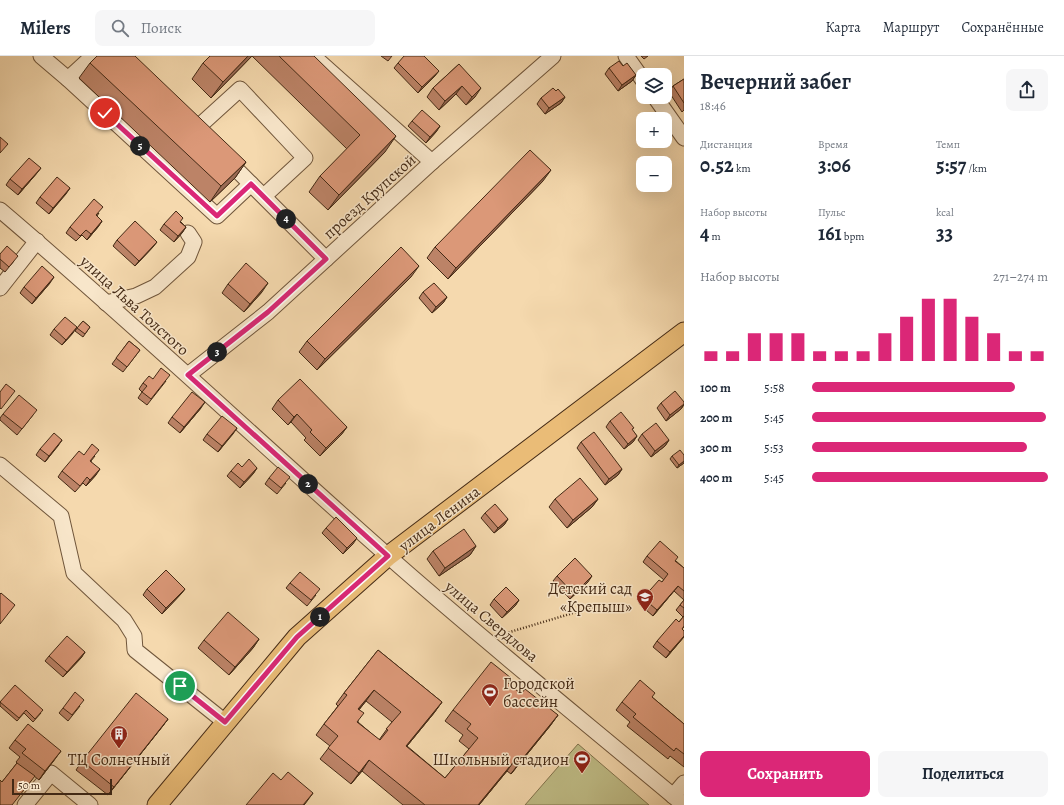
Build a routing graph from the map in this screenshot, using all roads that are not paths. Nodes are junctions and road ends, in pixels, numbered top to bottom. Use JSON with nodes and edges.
{"nodes":[{"id":1,"x":41,"y":56,"type":"edge"},
{"id":2,"x":93,"y":56,"type":"edge"},
{"id":3,"x":313,"y":56,"type":"edge"},
{"id":4,"x":553,"y":56,"type":"edge"},
{"id":5,"x":626,"y":56,"type":"edge"},
{"id":6,"x":636,"y":70,"type":"edge"},
{"id":7,"x":68,"y":79,"type":"junction"},
{"id":8,"x":660,"y":104,"type":"edge"},
{"id":9,"x":185,"y":118,"type":"edge"},
{"id":10,"x":196,"y":129,"type":"junction"},
{"id":11,"x":684,"y":138,"type":"edge"},
{"id":12,"x":432,"y":162,"type":"junction"},
{"id":13,"x":251,"y":184,"type":"junction"},
{"id":14,"x":264,"y":196,"type":"junction"},
{"id":15,"x":0,"y":210,"type":"edge"},
{"id":16,"x":188,"y":233,"type":"dead end"},
{"id":17,"x":37,"y":241,"type":"junction"},
{"id":18,"x":326,"y":259,"type":"junction"},
{"id":19,"x":0,"y":288,"type":"edge"},
{"id":20,"x":106,"y":303,"type":"junction"},
{"id":21,"x":683,"y":335,"type":"edge"},
{"id":22,"x":188,"y":375,"type":"junction"},
{"id":23,"x":0,"y":465,"type":"edge"},
{"id":24,"x":388,"y":556,"type":"junction"},
{"id":25,"x":225,"y":722,"type":"junction"},
{"id":26,"x":684,"y":783,"type":"edge"},
{"id":27,"x":678,"y":801,"type":"edge"},
{"id":28,"x":25,"y":805,"type":"edge"},
{"id":29,"x":90,"y":805,"type":"edge"},
{"id":30,"x":157,"y":805,"type":"edge"}],
"edges":[{"from":1,"to":7,"type":"street"},
{"from":2,"to":7,"type":"street"},
{"from":3,"to":12,"type":"street"},
{"from":4,"to":12,"type":"street","name":"проезд Крупской"},
{"from":5,"to":6,"type":"street"},
{"from":7,"to":13,"type":"street"},
{"from":8,"to":11,"type":"street"},
{"from":9,"to":10,"type":"street"},
{"from":10,"to":13,"type":"street"},
{"from":10,"to":14,"type":"street"},
{"from":12,"to":18,"type":"street","name":"проезд Крупской"},
{"from":13,"to":14,"type":"street"},
{"from":14,"to":18,"type":"street"},
{"from":15,"to":17,"type":"street","name":"улица Льва Толстого"},
{"from":16,"to":20,"type":"street"},
{"from":17,"to":19,"type":"street"},
{"from":17,"to":20,"type":"street","name":"улица Льва Толстого"},
{"from":18,"to":22,"type":"street","name":"проезд Крупской"},
{"from":20,"to":22,"type":"street","name":"улица Льва Толстого"},
{"from":21,"to":24,"type":"main road","name":"улица Ленина"},
{"from":22,"to":24,"type":"street","name":"улица Льва Толстого"},
{"from":23,"to":25,"type":"street"},
{"from":24,"to":25,"type":"main road","name":"улица Ленина"},
{"from":24,"to":27,"type":"street","name":"улица Свердлова"},
{"from":25,"to":30,"type":"main road","name":"улица Ленина"},
{"from":26,"to":27,"type":"street"},
{"from":28,"to":29,"type":"street"}]}
